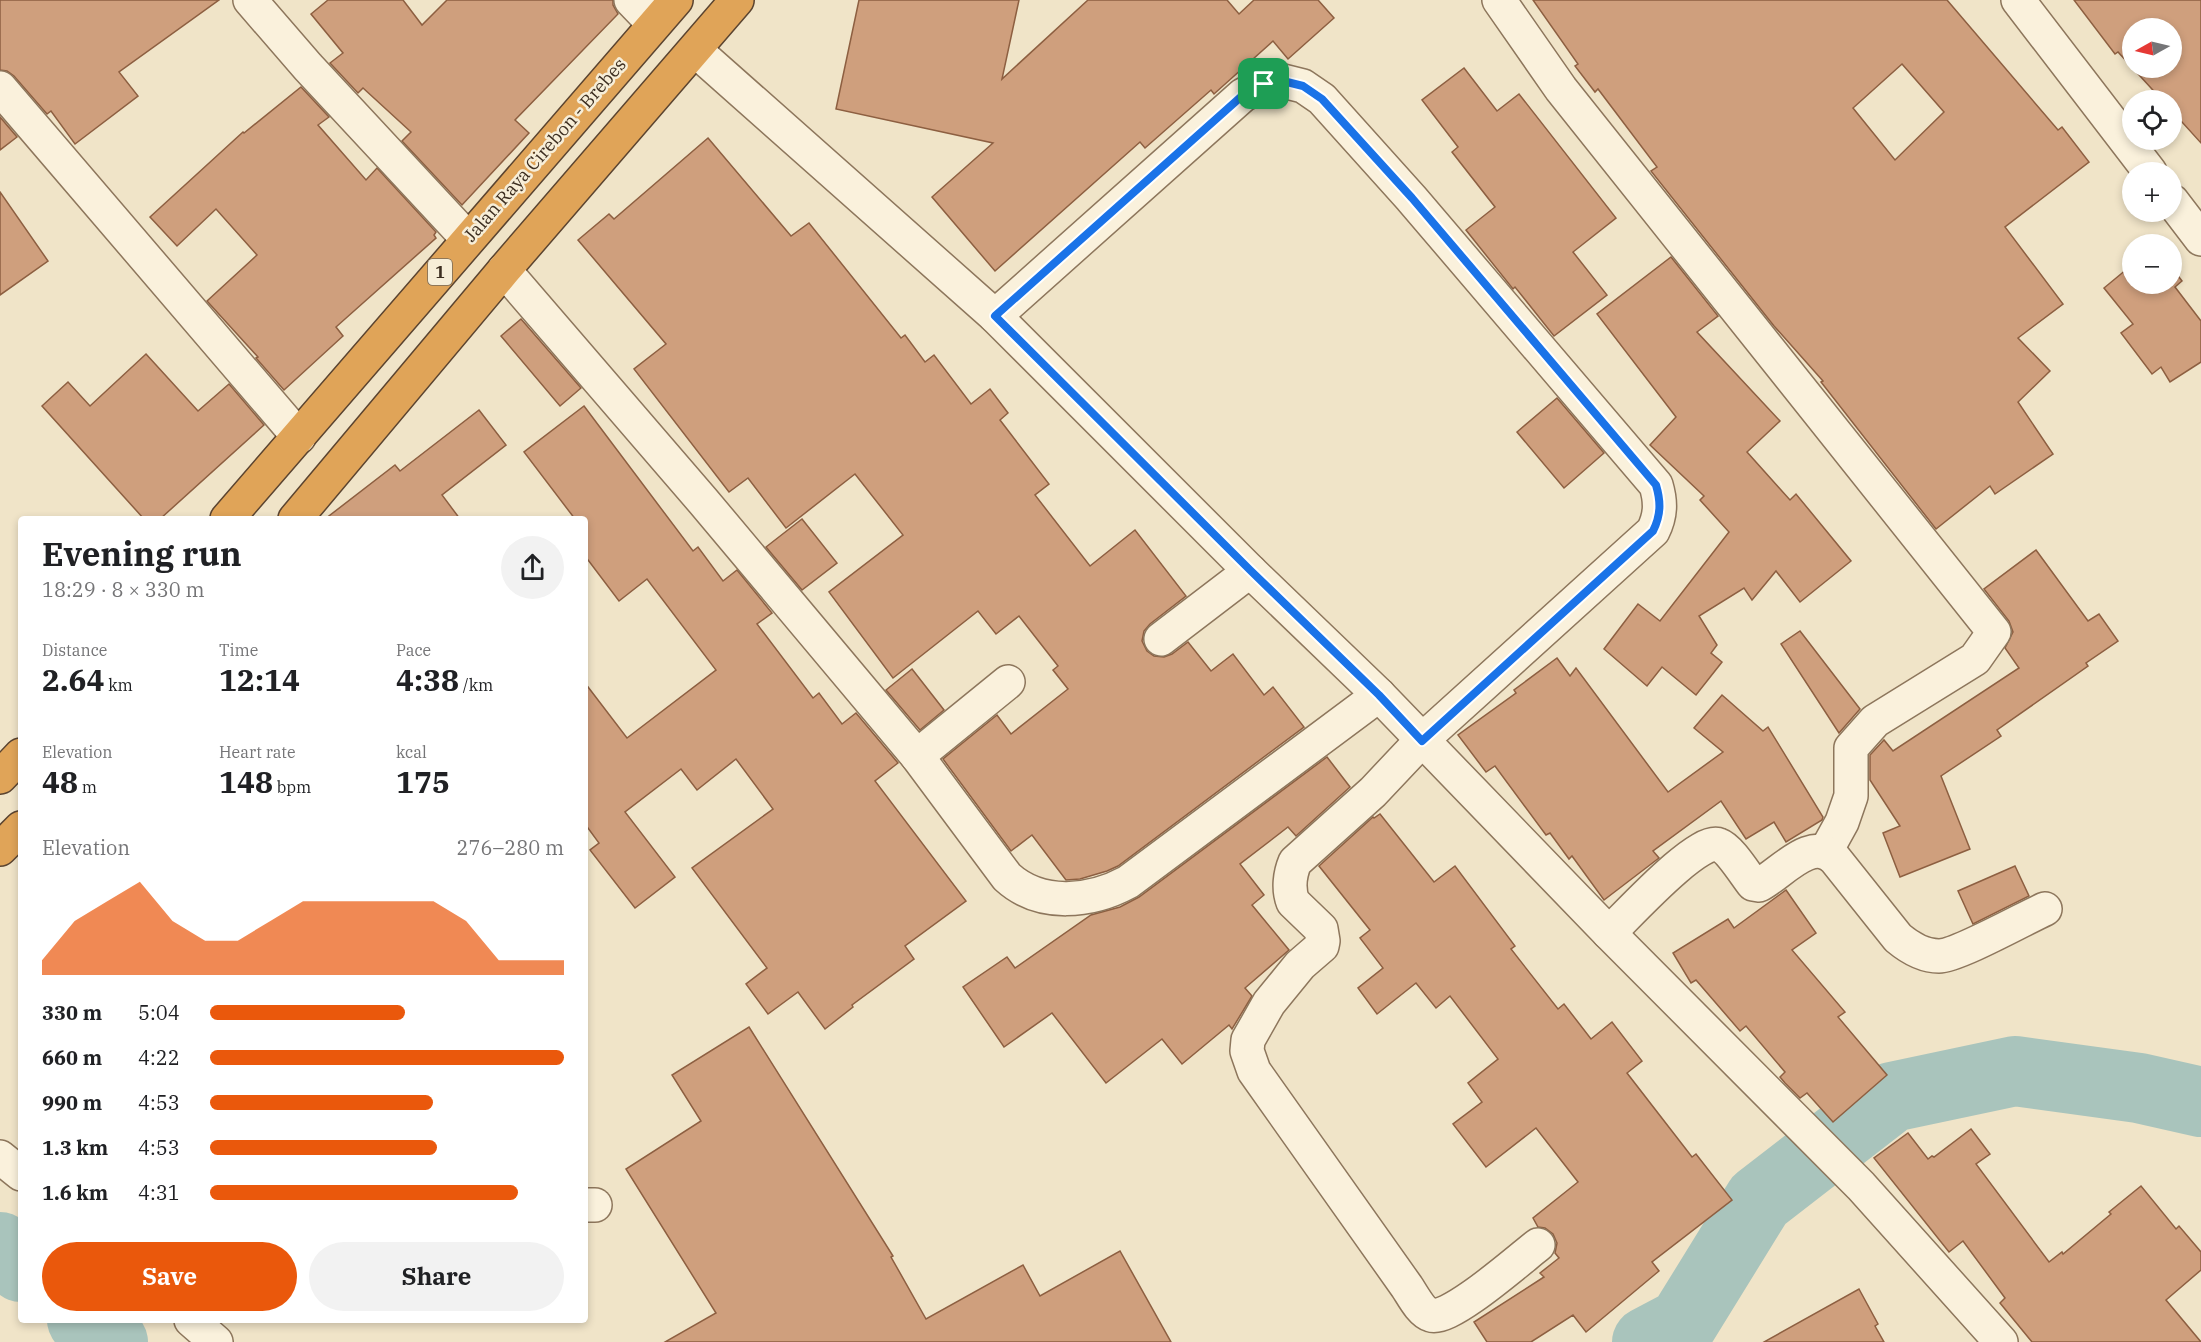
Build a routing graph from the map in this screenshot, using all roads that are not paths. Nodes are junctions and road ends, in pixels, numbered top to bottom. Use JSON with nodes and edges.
{"nodes":[{"id":1,"x":250,"y":0,"type":"edge"},
{"id":2,"x":632,"y":0,"type":"edge"},
{"id":3,"x":676,"y":0,"type":"edge"},
{"id":4,"x":737,"y":0,"type":"edge"},
{"id":5,"x":1499,"y":0,"type":"edge"},
{"id":6,"x":2018,"y":0,"type":"edge"},
{"id":7,"x":654,"y":24,"type":"junction"},
{"id":8,"x":695,"y":51,"type":"junction"},
{"id":9,"x":0,"y":88,"type":"edge"},
{"id":10,"x":2142,"y":162,"type":"edge"},
{"id":11,"x":2182,"y":214,"type":"edge"},
{"id":12,"x":468,"y":239,"type":"junction"},
{"id":13,"x":2201,"y":239,"type":"edge"},
{"id":14,"x":504,"y":270,"type":"junction"},
{"id":15,"x":995,"y":316,"type":"junction"},
{"id":16,"x":298,"y":437,"type":"junction"},
{"id":17,"x":230,"y":516,"type":"edge"},
{"id":18,"x":298,"y":516,"type":"edge"},
{"id":19,"x":1250,"y":570,"type":"junction"},
{"id":20,"x":1161,"y":639,"type":"dead end"},
{"id":21,"x":1008,"y":682,"type":"dead end"},
{"id":22,"x":1379,"y":695,"type":"junction"},
{"id":23,"x":1422,"y":741,"type":"junction"},
{"id":24,"x":917,"y":756,"type":"junction"},
{"id":25,"x":18,"y":757,"type":"edge"},
{"id":26,"x":0,"y":777,"type":"edge"},
{"id":27,"x":18,"y":831,"type":"edge"},
{"id":28,"x":0,"y":849,"type":"edge"},
{"id":29,"x":1826,"y":851,"type":"junction"},
{"id":30,"x":2044,"y":909,"type":"dead end"},
{"id":31,"x":1609,"y":933,"type":"junction"},
{"id":32,"x":0,"y":1156,"type":"edge"},
{"id":33,"x":18,"y":1171,"type":"edge"},
{"id":34,"x":1538,"y":1245,"type":"dead end"},
{"id":35,"x":194,"y":1323,"type":"edge"},
{"id":36,"x":216,"y":1342,"type":"edge"},
{"id":37,"x":2001,"y":1342,"type":"edge"}],
"edges":[{"from":1,"to":12,"type":"street"},
{"from":2,"to":7,"type":"street"},
{"from":3,"to":7,"type":"highway","name":"Jalan Raya Cirebon - Brebes","number":"1"},
{"from":4,"to":8,"type":"highway"},
{"from":5,"to":29,"type":"street"},
{"from":6,"to":10,"type":"street"},
{"from":7,"to":12,"type":"highway","name":"Jalan Raya Cirebon - Brebes","number":"1"},
{"from":8,"to":14,"type":"highway"},
{"from":8,"to":15,"type":"street"},
{"from":9,"to":16,"type":"street"},
{"from":11,"to":13,"type":"street"},
{"from":12,"to":14,"type":"highway"},
{"from":12,"to":16,"type":"highway","name":"Jalan Raya Cirebon - Brebes","number":"1"},
{"from":14,"to":18,"type":"highway"},
{"from":14,"to":24,"type":"street"},
{"from":15,"to":19,"type":"street"},
{"from":15,"to":23,"type":"street"},
{"from":16,"to":17,"type":"highway","name":"Jalan Raya Cirebon - Brebes","number":"1"},
{"from":19,"to":20,"type":"street"},
{"from":19,"to":22,"type":"street"},
{"from":21,"to":24,"type":"street"},
{"from":22,"to":23,"type":"street"},
{"from":22,"to":24,"type":"street"},
{"from":23,"to":31,"type":"street"},
{"from":23,"to":34,"type":"street"},
{"from":25,"to":26,"type":"highway"},
{"from":27,"to":28,"type":"highway"},
{"from":29,"to":30,"type":"street"},
{"from":29,"to":31,"type":"street"},
{"from":31,"to":37,"type":"street"},
{"from":32,"to":33,"type":"street"},
{"from":35,"to":36,"type":"street"}]}
